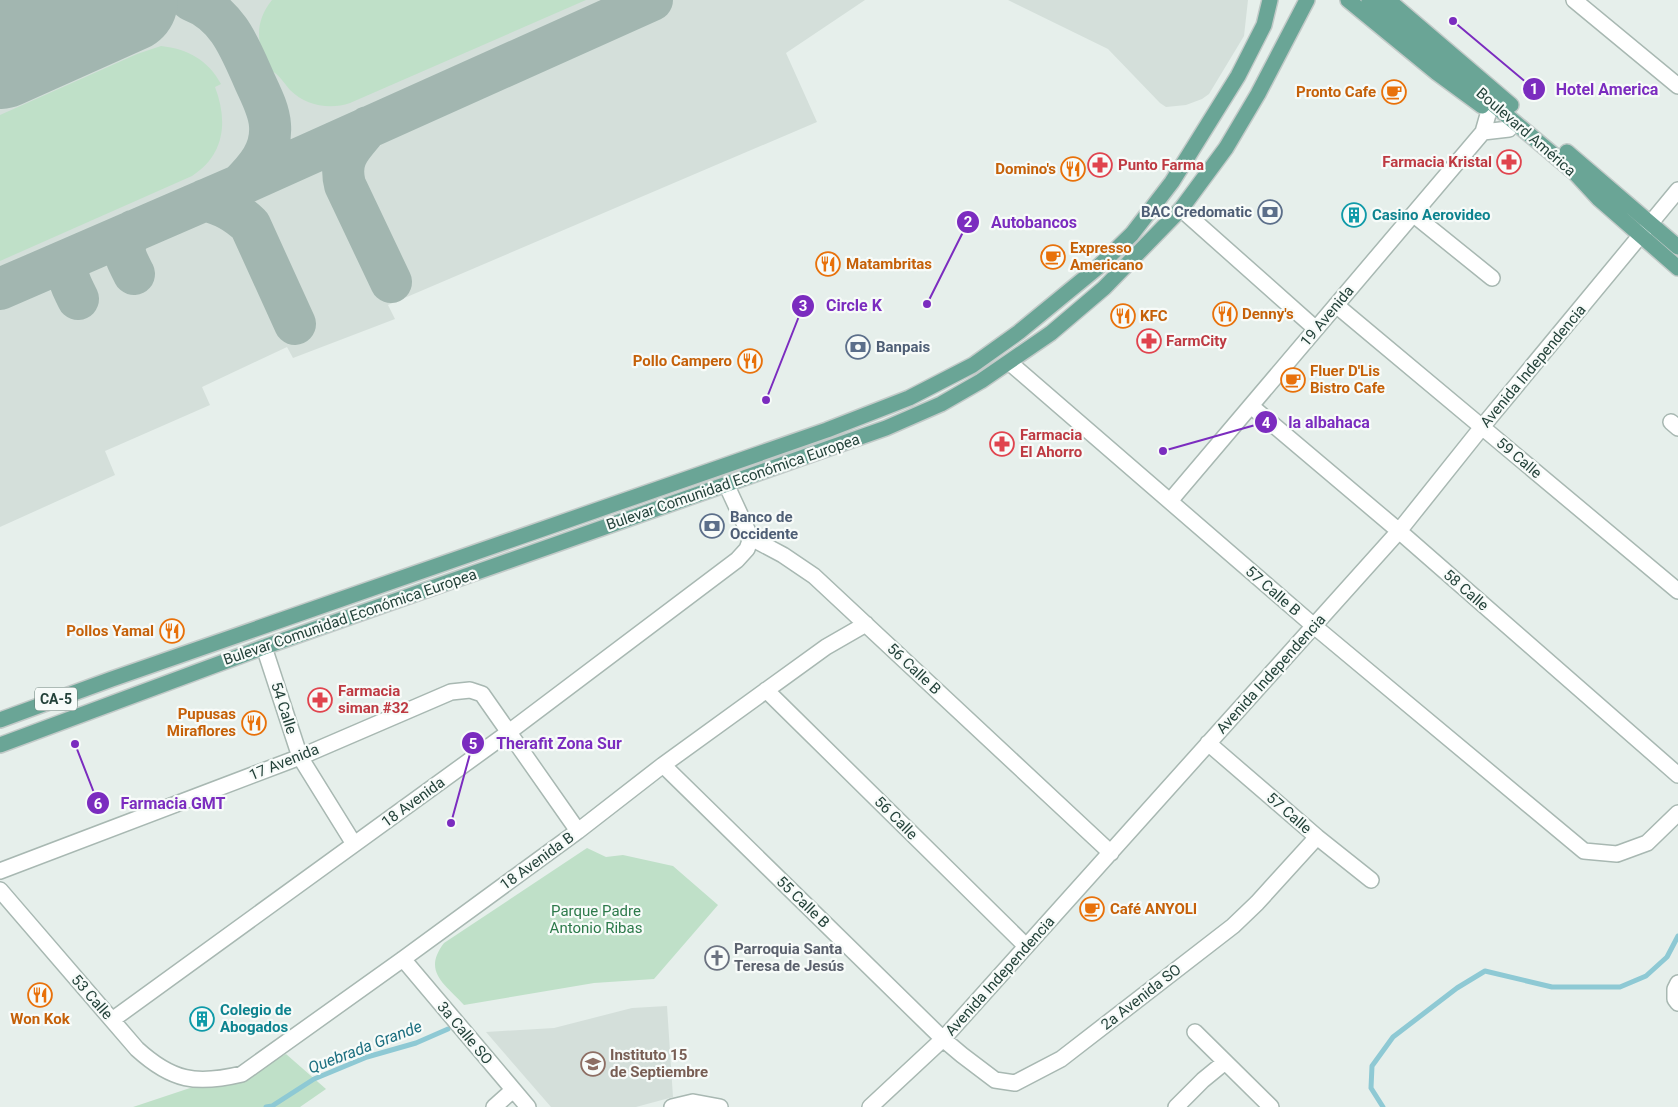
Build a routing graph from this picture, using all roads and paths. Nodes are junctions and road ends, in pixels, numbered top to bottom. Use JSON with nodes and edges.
{"nodes":[{"id":1,"x":1270,"y":0,"type":"edge"},
{"id":2,"x":1307,"y":0,"type":"edge"},
{"id":3,"x":1348,"y":0,"type":"edge"},
{"id":4,"x":1370,"y":0,"type":"edge"},
{"id":5,"x":1388,"y":0,"type":"edge"},
{"id":6,"x":1574,"y":0,"type":"edge"},
{"id":7,"x":1678,"y":86,"type":"edge"},
{"id":8,"x":1487,"y":110,"type":"junction"},
{"id":9,"x":1509,"y":129,"type":"junction"},
{"id":10,"x":1483,"y":132,"type":"junction"},
{"id":11,"x":1678,"y":190,"type":"edge"},
{"id":12,"x":1598,"y":198,"type":"junction"},
{"id":13,"x":1180,"y":209,"type":"junction"},
{"id":14,"x":1414,"y":215,"type":"junction"},
{"id":15,"x":1651,"y":224,"type":"junction"},
{"id":16,"x":1641,"y":235,"type":"junction"},
{"id":17,"x":1678,"y":247,"type":"edge"},
{"id":18,"x":1678,"y":268,"type":"edge"},
{"id":19,"x":1492,"y":278,"type":"dead end"},
{"id":20,"x":1336,"y":305,"type":"junction"},
{"id":21,"x":1316,"y":328,"type":"junction"},
{"id":22,"x":1010,"y":363,"type":"junction"},
{"id":23,"x":1251,"y":406,"type":"junction"},
{"id":24,"x":1482,"y":427,"type":"junction"},
{"id":25,"x":726,"y":484,"type":"junction"},
{"id":26,"x":1170,"y":500,"type":"junction"},
{"id":27,"x":1399,"y":531,"type":"junction"},
{"id":28,"x":751,"y":538,"type":"junction"},
{"id":29,"x":1678,"y":590,"type":"edge"},
{"id":30,"x":866,"y":624,"type":"junction"},
{"id":31,"x":1314,"y":626,"type":"junction"},
{"id":32,"x":264,"y":647,"type":"junction"},
{"id":33,"x":766,"y":690,"type":"junction"},
{"id":34,"x":0,"y":720,"type":"edge"},
{"id":35,"x":509,"y":732,"type":"junction"},
{"id":36,"x":1208,"y":743,"type":"junction"},
{"id":37,"x":0,"y":745,"type":"edge"},
{"id":38,"x":300,"y":757,"type":"junction"},
{"id":39,"x":663,"y":765,"type":"junction"},
{"id":40,"x":1678,"y":775,"type":"edge"},
{"id":41,"x":1678,"y":812,"type":"edge"},
{"id":42,"x":578,"y":831,"type":"junction"},
{"id":43,"x":1317,"y":837,"type":"junction"},
{"id":44,"x":354,"y":844,"type":"junction"},
{"id":45,"x":1111,"y":853,"type":"junction"},
{"id":46,"x":0,"y":871,"type":"edge"},
{"id":47,"x":1371,"y":880,"type":"dead end"},
{"id":48,"x":0,"y":890,"type":"edge"},
{"id":49,"x":1026,"y":946,"type":"junction"},
{"id":50,"x":403,"y":959,"type":"junction"},
{"id":51,"x":1678,"y":984,"type":"edge"},
{"id":52,"x":1678,"y":1003,"type":"edge"},
{"id":53,"x":112,"y":1020,"type":"junction"},
{"id":54,"x":1195,"y":1032,"type":"dead end"},
{"id":55,"x":943,"y":1039,"type":"junction"},
{"id":56,"x":1225,"y":1062,"type":"junction"},
{"id":57,"x":201,"y":1079,"type":"joint"},
{"id":58,"x":513,"y":1090,"type":"junction"},
{"id":59,"x":877,"y":1105,"type":"edge"},
{"id":60,"x":494,"y":1107,"type":"edge"},
{"id":61,"x":528,"y":1107,"type":"edge"},
{"id":62,"x":672,"y":1107,"type":"edge"},
{"id":63,"x":720,"y":1107,"type":"edge"},
{"id":64,"x":1176,"y":1107,"type":"edge"},
{"id":65,"x":1271,"y":1107,"type":"edge"}],
"edges":[{"from":1,"to":34,"type":"main road","name":"Bulevar Comunidad Económica Europea","number":"CA-5"},
{"from":2,"to":13,"type":"main road","name":"Bulevar Comunidad Económica Europea"},
{"from":3,"to":8,"type":"main road"},
{"from":4,"to":12,"type":"main road","name":"Boulevard América"},
{"from":5,"to":15,"type":"main road","name":"Boulevard América"},
{"from":6,"to":7,"type":"street"},
{"from":8,"to":9,"type":"main road"},
{"from":8,"to":10,"type":"street","name":"19 Avenida"},
{"from":9,"to":10,"type":"street"},
{"from":9,"to":12,"type":"main road"},
{"from":10,"to":14,"type":"street","name":"19 Avenida"},
{"from":11,"to":15,"type":"street","name":"Avenida Independencia"},
{"from":12,"to":16,"type":"main road","name":"Boulevard América"},
{"from":13,"to":21,"type":"street"},
{"from":13,"to":22,"type":"main road","name":"Bulevar Comunidad Económica Europea"},
{"from":14,"to":19,"type":"street"},
{"from":14,"to":20,"type":"street","name":"19 Avenida"},
{"from":15,"to":16,"type":"street","name":"Avenida Independencia"},
{"from":15,"to":17,"type":"main road","name":"Boulevard América"},
{"from":16,"to":18,"type":"main road","name":"Boulevard América"},
{"from":16,"to":24,"type":"street","name":"Avenida Independencia"},
{"from":20,"to":21,"type":"street","name":"19 Avenida"},
{"from":20,"to":24,"type":"street","name":"59 Calle"},
{"from":21,"to":23,"type":"street","name":"19 Avenida"},
{"from":22,"to":25,"type":"main road","name":"Bulevar Comunidad Económica Europea"},
{"from":22,"to":26,"type":"street","name":"57 Calle B"},
{"from":23,"to":26,"type":"street","name":"19 Avenida"},
{"from":23,"to":27,"type":"street","name":"58 Calle"},
{"from":24,"to":27,"type":"street","name":"Avenida Independencia"},
{"from":24,"to":29,"type":"street","name":"59 Calle"},
{"from":25,"to":28,"type":"street"},
{"from":25,"to":32,"type":"main road","name":"Bulevar Comunidad Económica Europea"},
{"from":26,"to":31,"type":"street","name":"57 Calle B"},
{"from":27,"to":31,"type":"street","name":"Avenida Independencia"},
{"from":27,"to":40,"type":"street","name":"58 Calle"},
{"from":28,"to":30,"type":"street","name":"56 Calle B"},
{"from":28,"to":35,"type":"street","name":"18 Avenida"},
{"from":30,"to":33,"type":"street","name":"18 Avenida B"},
{"from":30,"to":45,"type":"street","name":"56 Calle B"},
{"from":31,"to":36,"type":"street","name":"Avenida Independencia"},
{"from":31,"to":41,"type":"street","name":"57 Calle B"},
{"from":32,"to":37,"type":"main road","name":"Bulevar Comunidad Económica Europea","number":"CA-5"},
{"from":32,"to":38,"type":"street","name":"54 Calle"},
{"from":33,"to":39,"type":"street","name":"18 Avenida B"},
{"from":33,"to":49,"type":"street","name":"56 Calle"},
{"from":35,"to":38,"type":"street","name":"17 Avenida"},
{"from":35,"to":42,"type":"street"},
{"from":35,"to":44,"type":"street","name":"18 Avenida"},
{"from":36,"to":43,"type":"street","name":"57 Calle"},
{"from":36,"to":45,"type":"street","name":"Avenida Independencia"},
{"from":38,"to":44,"type":"street","name":"54 Calle"},
{"from":38,"to":46,"type":"street","name":"17 Avenida"},
{"from":39,"to":42,"type":"street","name":"18 Avenida B"},
{"from":39,"to":55,"type":"street","name":"55 Calle B"},
{"from":42,"to":50,"type":"street","name":"18 Avenida B"},
{"from":43,"to":47,"type":"street","name":"57 Calle"},
{"from":43,"to":55,"type":"street","name":"2a Avenida SO"},
{"from":44,"to":53,"type":"street","name":"18 Avenida"},
{"from":45,"to":49,"type":"street","name":"Avenida Independencia"},
{"from":48,"to":53,"type":"street","name":"53 Calle"},
{"from":49,"to":55,"type":"street","name":"Avenida Independencia"},
{"from":50,"to":57,"type":"street","name":"18 Avenida B"},
{"from":50,"to":58,"type":"street","name":"3a Calle SO"},
{"from":51,"to":52,"type":"street"},
{"from":53,"to":57,"type":"street","name":"53 Calle"},
{"from":54,"to":56,"type":"street"},
{"from":55,"to":59,"type":"street","name":"Avenida Independencia"},
{"from":56,"to":64,"type":"street"},
{"from":56,"to":65,"type":"street"},
{"from":58,"to":60,"type":"street"},
{"from":58,"to":61,"type":"street","name":"3a Calle SO"},
{"from":62,"to":63,"type":"street"}]}
